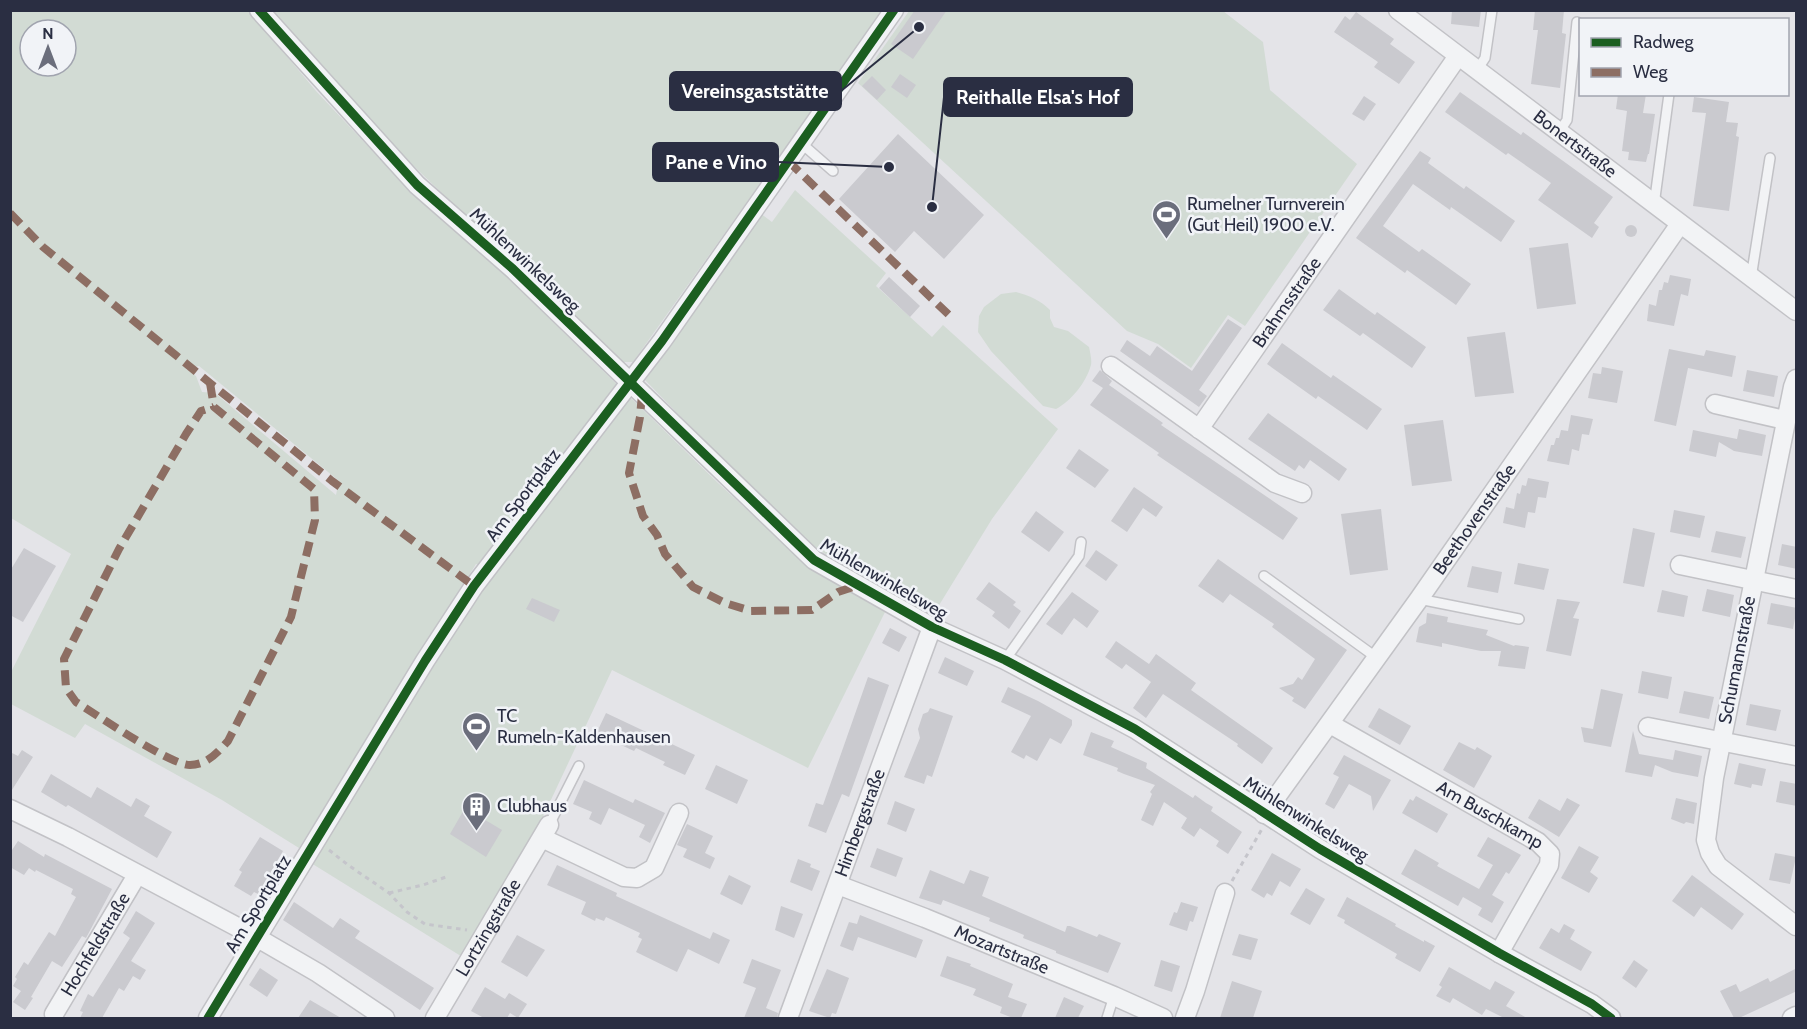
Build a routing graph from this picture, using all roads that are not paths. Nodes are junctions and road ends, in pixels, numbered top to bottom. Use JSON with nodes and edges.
{"nodes":[{"id":1,"x":259,"y":10,"type":"edge"},
{"id":2,"x":894,"y":10,"type":"edge"},
{"id":3,"x":1398,"y":10,"type":"edge"},
{"id":4,"x":1492,"y":10,"type":"edge"},
{"id":5,"x":1577,"y":22,"type":"dead end"},
{"id":6,"x":1458,"y":56,"type":"junction"},
{"id":7,"x":1477,"y":70,"type":"junction"},
{"id":8,"x":1669,"y":96,"type":"edge"},
{"id":9,"x":1559,"y":132,"type":"junction"},
{"id":10,"x":801,"y":143,"type":"junction"},
{"id":11,"x":1770,"y":158,"type":"dead end"},
{"id":12,"x":833,"y":171,"type":"dead end"},
{"id":13,"x":1654,"y":204,"type":"junction"},
{"id":14,"x":1680,"y":224,"type":"junction"},
{"id":15,"x":1751,"y":278,"type":"junction"},
{"id":16,"x":1797,"y":311,"type":"edge"},
{"id":17,"x":1111,"y":366,"type":"dead end"},
{"id":18,"x":1797,"y":379,"type":"edge"},
{"id":19,"x":629,"y":381,"type":"junction"},
{"id":20,"x":1715,"y":404,"type":"dead end"},
{"id":21,"x":1785,"y":420,"type":"junction"},
{"id":22,"x":1199,"y":429,"type":"junction"},
{"id":23,"x":1302,"y":493,"type":"dead end"},
{"id":24,"x":1081,"y":542,"type":"dead end"},
{"id":25,"x":1680,"y":565,"type":"dead end"},
{"id":26,"x":1264,"y":576,"type":"dead end"},
{"id":27,"x":1753,"y":580,"type":"junction"},
{"id":28,"x":1797,"y":589,"type":"edge"},
{"id":29,"x":1419,"y":599,"type":"junction"},
{"id":30,"x":1519,"y":619,"type":"dead end"},
{"id":31,"x":932,"y":627,"type":"junction"},
{"id":32,"x":1377,"y":658,"type":"junction"},
{"id":33,"x":1005,"y":660,"type":"junction"},
{"id":34,"x":1330,"y":724,"type":"junction"},
{"id":35,"x":1648,"y":727,"type":"dead end"},
{"id":36,"x":1721,"y":741,"type":"junction"},
{"id":37,"x":1797,"y":756,"type":"edge"},
{"id":38,"x":579,"y":766,"type":"dead end"},
{"id":39,"x":10,"y":809,"type":"edge"},
{"id":40,"x":679,"y":813,"type":"dead end"},
{"id":41,"x":1267,"y":815,"type":"junction"},
{"id":42,"x":545,"y":831,"type":"junction"},
{"id":43,"x":137,"y":875,"type":"junction"},
{"id":44,"x":838,"y":885,"type":"junction"},
{"id":45,"x":1225,"y":892,"type":"road end"},
{"id":46,"x":1797,"y":926,"type":"edge"},
{"id":47,"x":256,"y":937,"type":"junction"},
{"id":48,"x":1499,"y":953,"type":"junction"},
{"id":49,"x":1114,"y":996,"type":"junction"},
{"id":50,"x":363,"y":1013,"type":"edge"},
{"id":51,"x":54,"y":1014,"type":"dead end"},
{"id":52,"x":1797,"y":1016,"type":"edge"},
{"id":53,"x":208,"y":1018,"type":"edge"},
{"id":54,"x":385,"y":1018,"type":"edge"},
{"id":55,"x":435,"y":1018,"type":"edge"},
{"id":56,"x":788,"y":1018,"type":"edge"},
{"id":57,"x":1107,"y":1018,"type":"edge"},
{"id":58,"x":1163,"y":1018,"type":"edge"},
{"id":59,"x":1185,"y":1018,"type":"edge"},
{"id":60,"x":1611,"y":1018,"type":"edge"},
{"id":61,"x":1792,"y":1018,"type":"edge"}],
"edges":[{"from":1,"to":19,"type":"street","name":"Mühlenwinkelsweg"},
{"from":2,"to":10,"type":"street","name":"Am Sportplatz"},
{"from":3,"to":6,"type":"street","name":"Bonertstraße"},
{"from":4,"to":7,"type":"lane"},
{"from":5,"to":9,"type":"lane"},
{"from":6,"to":7,"type":"street","name":"Bonertstraße"},
{"from":6,"to":22,"type":"street","name":"Brahmsstraße"},
{"from":7,"to":9,"type":"street","name":"Bonertstraße"},
{"from":8,"to":13,"type":"lane"},
{"from":9,"to":13,"type":"street","name":"Bonertstraße"},
{"from":10,"to":12,"type":"lane"},
{"from":10,"to":19,"type":"street","name":"Am Sportplatz"},
{"from":11,"to":15,"type":"lane"},
{"from":13,"to":14,"type":"street","name":"Bonertstraße"},
{"from":14,"to":15,"type":"street","name":"Bonertstraße"},
{"from":14,"to":29,"type":"street","name":"Beethovenstraße"},
{"from":15,"to":16,"type":"street","name":"Bonertstraße"},
{"from":17,"to":22,"type":"street"},
{"from":18,"to":21,"type":"street","name":"Schumannstraße"},
{"from":19,"to":31,"type":"street","name":"Mühlenwinkelsweg"},
{"from":19,"to":47,"type":"street","name":"Am Sportplatz"},
{"from":20,"to":21,"type":"street"},
{"from":21,"to":27,"type":"street","name":"Schumannstraße"},
{"from":22,"to":23,"type":"street"},
{"from":24,"to":33,"type":"lane"},
{"from":25,"to":27,"type":"street","name":"Schumannstraße"},
{"from":26,"to":32,"type":"lane"},
{"from":27,"to":28,"type":"street","name":"Schumannstraße"},
{"from":27,"to":36,"type":"street","name":"Schumannstraße"},
{"from":29,"to":30,"type":"lane"},
{"from":29,"to":32,"type":"street","name":"Beethovenstraße"},
{"from":31,"to":33,"type":"street","name":"Mühlenwinkelsweg"},
{"from":31,"to":44,"type":"street","name":"Himbergstraße"},
{"from":32,"to":34,"type":"street","name":"Beethovenstraße"},
{"from":33,"to":41,"type":"street","name":"Mühlenwinkelsweg"},
{"from":34,"to":41,"type":"street","name":"Beethovenstraße"},
{"from":34,"to":48,"type":"street","name":"Am Buschkamp"},
{"from":35,"to":36,"type":"street","name":"Schumannstraße"},
{"from":36,"to":37,"type":"street","name":"Schumannstraße"},
{"from":36,"to":46,"type":"street","name":"Schumannstraße"},
{"from":38,"to":42,"type":"lane","name":"Lortzingstraße"},
{"from":39,"to":43,"type":"street","name":"Hochfeldstraße"},
{"from":40,"to":42,"type":"street"},
{"from":41,"to":48,"type":"street","name":"Mühlenwinkelsweg"},
{"from":42,"to":55,"type":"street","name":"Lortzingstraße"},
{"from":43,"to":47,"type":"street","name":"Hochfeldstraße"},
{"from":43,"to":51,"type":"street","name":"Hochfeldstraße"},
{"from":44,"to":49,"type":"street","name":"Mozartstraße"},
{"from":44,"to":56,"type":"street","name":"Himbergstraße"},
{"from":45,"to":59,"type":"street"},
{"from":47,"to":50,"type":"street","name":"Hochfeldstraße"},
{"from":47,"to":53,"type":"street","name":"Am Sportplatz"},
{"from":48,"to":60,"type":"street","name":"Mühlenwinkelsweg"},
{"from":49,"to":57,"type":"lane"},
{"from":49,"to":58,"type":"street","name":"Mozartstraße"},
{"from":50,"to":54,"type":"street","name":"Hochfeldstraße"},
{"from":52,"to":61,"type":"street"}]}
